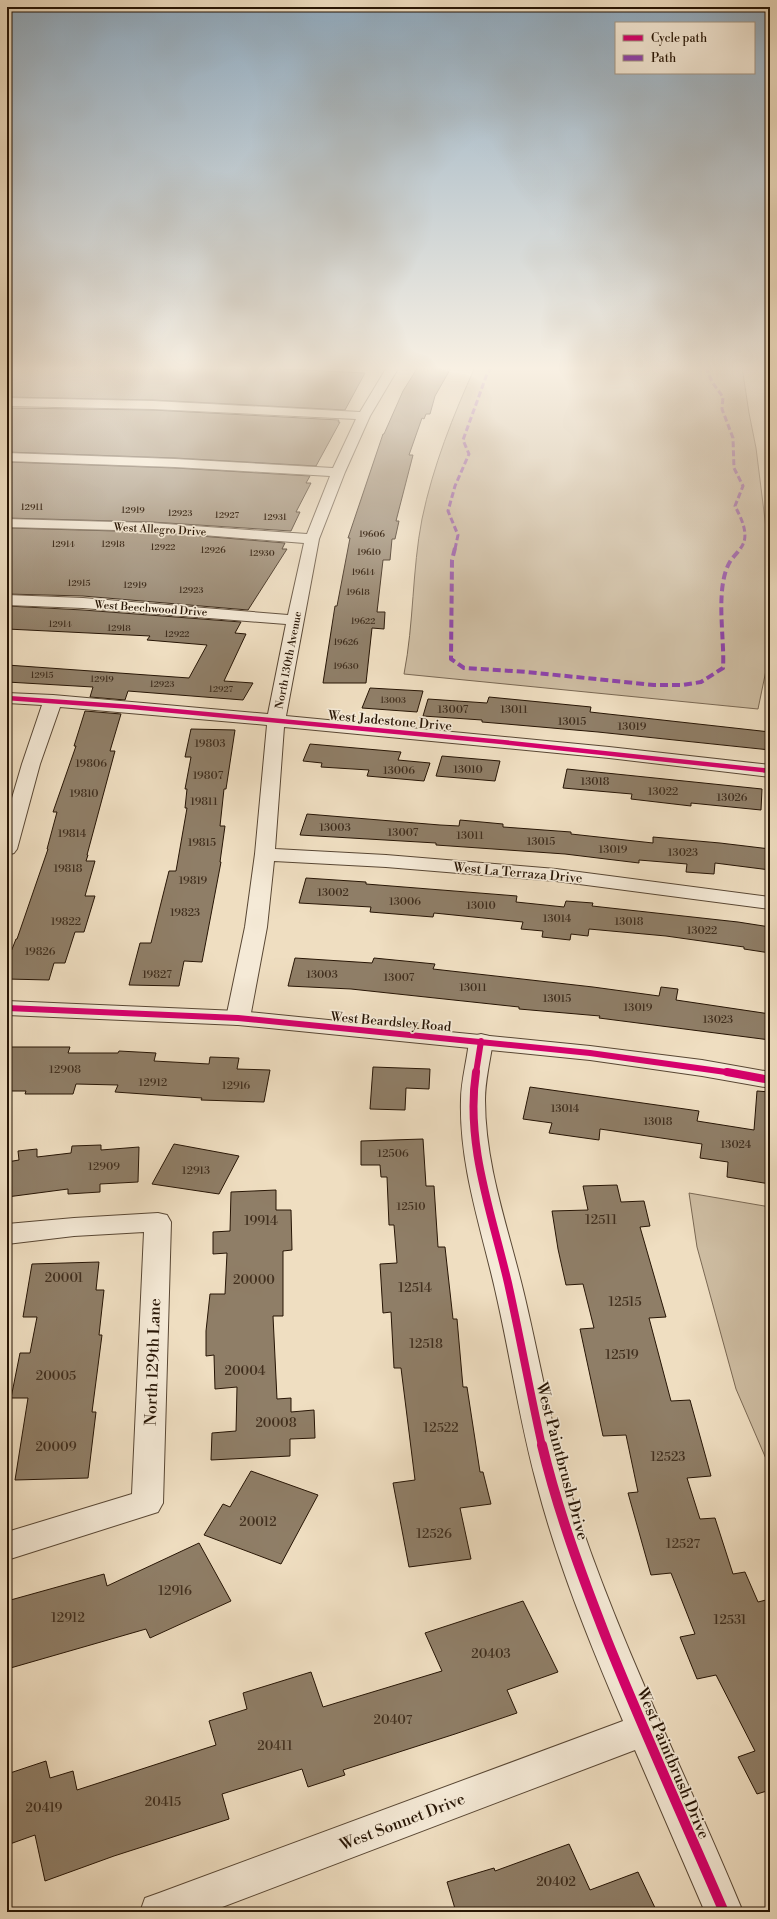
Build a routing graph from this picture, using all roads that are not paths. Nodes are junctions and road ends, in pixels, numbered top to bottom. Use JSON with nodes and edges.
{"nodes":[{"id":1,"x":7,"y":457,"type":"edge"},
{"id":2,"x":345,"y":457,"type":"edge"},
{"id":3,"x":338,"y":472,"type":"junction"},
{"id":4,"x":7,"y":523,"type":"edge"},
{"id":5,"x":312,"y":539,"type":"junction"},
{"id":6,"x":7,"y":600,"type":"edge"},
{"id":7,"x":295,"y":620,"type":"junction"},
{"id":8,"x":7,"y":698,"type":"edge"},
{"id":9,"x":53,"y":700,"type":"junction"},
{"id":10,"x":276,"y":720,"type":"junction"},
{"id":11,"x":770,"y":771,"type":"edge"},
{"id":12,"x":7,"y":849,"type":"edge"},
{"id":13,"x":265,"y":854,"type":"junction"},
{"id":14,"x":770,"y":903,"type":"edge"},
{"id":15,"x":7,"y":1008,"type":"edge"},
{"id":16,"x":238,"y":1018,"type":"junction"},
{"id":17,"x":481,"y":1041,"type":"junction"},
{"id":18,"x":770,"y":1080,"type":"edge"},
{"id":19,"x":7,"y":1234,"type":"edge"},
{"id":20,"x":7,"y":1546,"type":"edge"},
{"id":21,"x":645,"y":1729,"type":"junction"},
{"id":22,"x":159,"y":1912,"type":"edge"},
{"id":23,"x":724,"y":1912,"type":"edge"}],
"edges":[{"from":1,"to":3,"type":"street"},
{"from":2,"to":3,"type":"street","name":"North 130th Avenue"},
{"from":3,"to":5,"type":"street","name":"North 130th Avenue"},
{"from":4,"to":5,"type":"street","name":"West Allegro Drive"},
{"from":5,"to":7,"type":"street","name":"North 130th Avenue"},
{"from":6,"to":7,"type":"street","name":"West Beechwood Drive"},
{"from":7,"to":10,"type":"street","name":"North 130th Avenue"},
{"from":8,"to":9,"type":"street","name":"West Jadestone Drive"},
{"from":9,"to":10,"type":"street","name":"West Jadestone Drive"},
{"from":9,"to":12,"type":"street"},
{"from":10,"to":11,"type":"street","name":"West Jadestone Drive"},
{"from":10,"to":13,"type":"street","name":"North 130th Avenue"},
{"from":13,"to":14,"type":"street","name":"West La Terraza Drive"},
{"from":13,"to":16,"type":"street","name":"North 130th Avenue"},
{"from":15,"to":16,"type":"street","name":"West Beardsley Road"},
{"from":16,"to":17,"type":"street","name":"West Beardsley Road"},
{"from":17,"to":18,"type":"street","name":"West Beardsley Road"},
{"from":17,"to":21,"type":"street","name":"West Paintbrush Drive"},
{"from":19,"to":20,"type":"street","name":"North 129th Lane"},
{"from":21,"to":22,"type":"street","name":"West Sonnet Drive"},
{"from":21,"to":23,"type":"street","name":"West Paintbrush Drive"}]}
